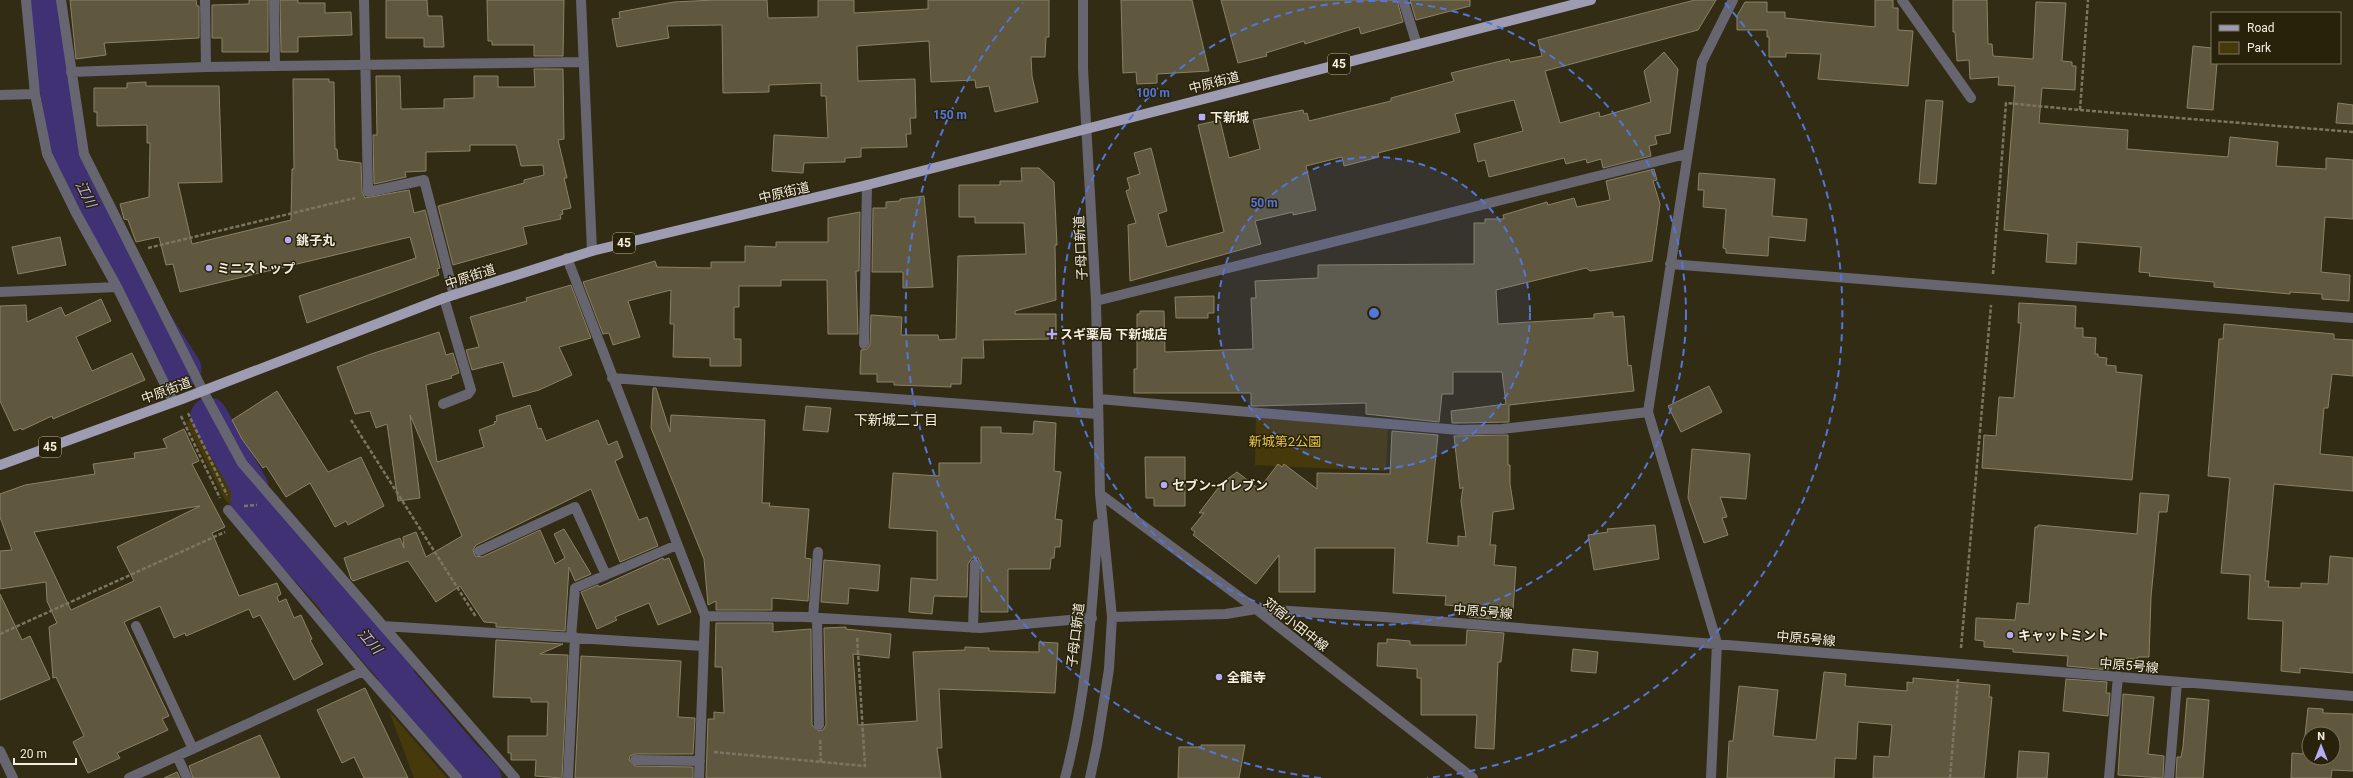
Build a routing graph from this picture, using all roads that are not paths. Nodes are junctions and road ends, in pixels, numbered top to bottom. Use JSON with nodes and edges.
{"nodes":[{"id":1,"x":26,"y":0,"type":"edge"},
{"id":2,"x":61,"y":0,"type":"edge"},
{"id":3,"x":205,"y":0,"type":"edge"},
{"id":4,"x":274,"y":0,"type":"edge"},
{"id":5,"x":364,"y":0,"type":"edge"},
{"id":6,"x":582,"y":0,"type":"edge"},
{"id":7,"x":1083,"y":0,"type":"edge"},
{"id":8,"x":1403,"y":0,"type":"edge"},
{"id":9,"x":1591,"y":0,"type":"edge"},
{"id":10,"x":1733,"y":0,"type":"edge"},
{"id":11,"x":1902,"y":0,"type":"edge"},
{"id":12,"x":1417,"y":45,"type":"junction"},
{"id":13,"x":584,"y":62,"type":"junction"},
{"id":14,"x":275,"y":66,"type":"junction"},
{"id":15,"x":366,"y":66,"type":"junction"},
{"id":16,"x":206,"y":67,"type":"junction"},
{"id":17,"x":71,"y":72,"type":"junction"},
{"id":18,"x":36,"y":94,"type":"junction"},
{"id":19,"x":0,"y":95,"type":"edge"},
{"id":20,"x":1971,"y":98,"type":"dead end"},
{"id":21,"x":1087,"y":127,"type":"junction"},
{"id":22,"x":1686,"y":154,"type":"junction"},
{"id":23,"x":867,"y":185,"type":"junction"},
{"id":24,"x":592,"y":250,"type":"junction"},
{"id":25,"x":567,"y":258,"type":"junction"},
{"id":26,"x":1670,"y":264,"type":"junction"},
{"id":27,"x":117,"y":287,"type":"junction"},
{"id":28,"x":0,"y":292,"type":"edge"},
{"id":29,"x":449,"y":297,"type":"junction"},
{"id":30,"x":1096,"y":301,"type":"junction"},
{"id":31,"x":2353,"y":318,"type":"edge"},
{"id":32,"x":864,"y":344,"type":"dead end"},
{"id":33,"x":612,"y":378,"type":"junction"},
{"id":34,"x":203,"y":391,"type":"junction"},
{"id":35,"x":1099,"y":399,"type":"junction"},
{"id":36,"x":178,"y":400,"type":"junction"},
{"id":37,"x":443,"y":404,"type":"dead end"},
{"id":38,"x":1648,"y":412,"type":"junction"},
{"id":39,"x":1098,"y":414,"type":"junction"},
{"id":40,"x":0,"y":465,"type":"edge"},
{"id":41,"x":1100,"y":494,"type":"junction"},
{"id":42,"x":229,"y":505,"type":"road end"},
{"id":43,"x":677,"y":545,"type":"junction"},
{"id":44,"x":479,"y":550,"type":"dead end"},
{"id":45,"x":818,"y":552,"type":"dead end"},
{"id":46,"x":975,"y":564,"type":"dead end"},
{"id":47,"x":606,"y":575,"type":"junction"},
{"id":48,"x":1256,"y":609,"type":"junction"},
{"id":49,"x":704,"y":616,"type":"junction"},
{"id":50,"x":1112,"y":617,"type":"junction"},
{"id":51,"x":815,"y":618,"type":"junction"},
{"id":52,"x":1092,"y":618,"type":"junction"},
{"id":53,"x":136,"y":626,"type":"dead end"},
{"id":54,"x":383,"y":626,"type":"junction"},
{"id":55,"x":973,"y":628,"type":"junction"},
{"id":56,"x":573,"y":637,"type":"junction"},
{"id":57,"x":1717,"y":643,"type":"junction"},
{"id":58,"x":703,"y":646,"type":"junction"},
{"id":59,"x":362,"y":671,"type":"junction"},
{"id":60,"x":2118,"y":676,"type":"junction"},
{"id":61,"x":2177,"y":682,"type":"junction"},
{"id":62,"x":2353,"y":696,"type":"edge"},
{"id":63,"x":819,"y":725,"type":"road end"},
{"id":64,"x":193,"y":749,"type":"junction"},
{"id":65,"x":0,"y":751,"type":"edge"},
{"id":66,"x":177,"y":756,"type":"junction"},
{"id":67,"x":635,"y":760,"type":"dead end"},
{"id":68,"x":700,"y":761,"type":"junction"},
{"id":69,"x":13,"y":778,"type":"edge"},
{"id":70,"x":129,"y":778,"type":"edge"},
{"id":71,"x":187,"y":778,"type":"edge"},
{"id":72,"x":457,"y":778,"type":"edge"},
{"id":73,"x":515,"y":778,"type":"edge"},
{"id":74,"x":568,"y":778,"type":"edge"},
{"id":75,"x":699,"y":778,"type":"edge"},
{"id":76,"x":1065,"y":778,"type":"edge"},
{"id":77,"x":1090,"y":778,"type":"edge"},
{"id":78,"x":1473,"y":778,"type":"edge"},
{"id":79,"x":1711,"y":778,"type":"edge"},
{"id":80,"x":2109,"y":778,"type":"edge"},
{"id":81,"x":2169,"y":778,"type":"edge"}],
"edges":[{"from":1,"to":18,"type":"street"},
{"from":2,"to":17,"type":"street"},
{"from":3,"to":16,"type":"street"},
{"from":4,"to":14,"type":"street"},
{"from":5,"to":15,"type":"street"},
{"from":6,"to":13,"type":"street"},
{"from":7,"to":21,"type":"street","name":"子母口新道"},
{"from":8,"to":12,"type":"street"},
{"from":9,"to":12,"type":"main road","name":"中原街道","number":"45"},
{"from":10,"to":22,"type":"street"},
{"from":11,"to":20,"type":"street"},
{"from":12,"to":21,"type":"main road","name":"中原街道","number":"45"},
{"from":13,"to":15,"type":"street"},
{"from":13,"to":24,"type":"street"},
{"from":14,"to":15,"type":"street"},
{"from":14,"to":16,"type":"street"},
{"from":15,"to":29,"type":"street"},
{"from":16,"to":17,"type":"street"},
{"from":17,"to":34,"type":"street"},
{"from":18,"to":19,"type":"street"},
{"from":18,"to":27,"type":"street"},
{"from":21,"to":23,"type":"main road","name":"中原街道","number":"45"},
{"from":21,"to":30,"type":"street","name":"子母口新道"},
{"from":22,"to":26,"type":"street"},
{"from":22,"to":30,"type":"street"},
{"from":23,"to":24,"type":"main road","name":"中原街道","number":"45"},
{"from":23,"to":32,"type":"street"},
{"from":24,"to":25,"type":"main road","name":"中原街道","number":"45"},
{"from":25,"to":29,"type":"main road","name":"中原街道","number":"45"},
{"from":25,"to":33,"type":"street"},
{"from":26,"to":31,"type":"street"},
{"from":26,"to":38,"type":"street"},
{"from":27,"to":28,"type":"street"},
{"from":27,"to":36,"type":"street"},
{"from":29,"to":34,"type":"main road","name":"中原街道","number":"45"},
{"from":29,"to":37,"type":"street"},
{"from":30,"to":35,"type":"street","name":"子母口新道"},
{"from":33,"to":39,"type":"street"},
{"from":33,"to":43,"type":"street"},
{"from":34,"to":36,"type":"main road","name":"中原街道","number":"45"},
{"from":34,"to":54,"type":"street"},
{"from":35,"to":38,"type":"street"},
{"from":35,"to":39,"type":"street","name":"子母口新道"},
{"from":36,"to":40,"type":"main road","name":"中原街道","number":"45"},
{"from":38,"to":57,"type":"street"},
{"from":39,"to":41,"type":"street","name":"子母口新道"},
{"from":41,"to":48,"type":"street","name":"苅宿小田中線"},
{"from":41,"to":50,"type":"street","name":"子母口新道"},
{"from":41,"to":52,"type":"street","name":"子母口新道"},
{"from":42,"to":59,"type":"street"},
{"from":43,"to":47,"type":"street"},
{"from":43,"to":49,"type":"street"},
{"from":44,"to":47,"type":"street"},
{"from":45,"to":51,"type":"street"},
{"from":46,"to":55,"type":"street"},
{"from":47,"to":56,"type":"street"},
{"from":48,"to":50,"type":"street","name":"中原5号線"},
{"from":48,"to":57,"type":"street","name":"中原5号線"},
{"from":48,"to":78,"type":"street","name":"苅宿小田中線"},
{"from":49,"to":51,"type":"street"},
{"from":49,"to":58,"type":"street"},
{"from":50,"to":77,"type":"street","name":"子母口新道"},
{"from":51,"to":55,"type":"street"},
{"from":51,"to":63,"type":"street"},
{"from":52,"to":55,"type":"street"},
{"from":52,"to":76,"type":"street","name":"子母口新道"},
{"from":53,"to":64,"type":"street"},
{"from":54,"to":56,"type":"street"},
{"from":54,"to":73,"type":"street"},
{"from":56,"to":58,"type":"street"},
{"from":56,"to":74,"type":"street"},
{"from":57,"to":60,"type":"street","name":"中原5号線"},
{"from":57,"to":79,"type":"street"},
{"from":58,"to":68,"type":"street"},
{"from":59,"to":64,"type":"street"},
{"from":59,"to":72,"type":"street"},
{"from":60,"to":61,"type":"street","name":"中原5号線"},
{"from":60,"to":80,"type":"street"},
{"from":61,"to":62,"type":"street","name":"中原5号線"},
{"from":61,"to":81,"type":"street"},
{"from":64,"to":66,"type":"street"},
{"from":65,"to":69,"type":"street"},
{"from":66,"to":70,"type":"street"},
{"from":66,"to":71,"type":"street"},
{"from":67,"to":68,"type":"street"},
{"from":68,"to":75,"type":"street"}]}
